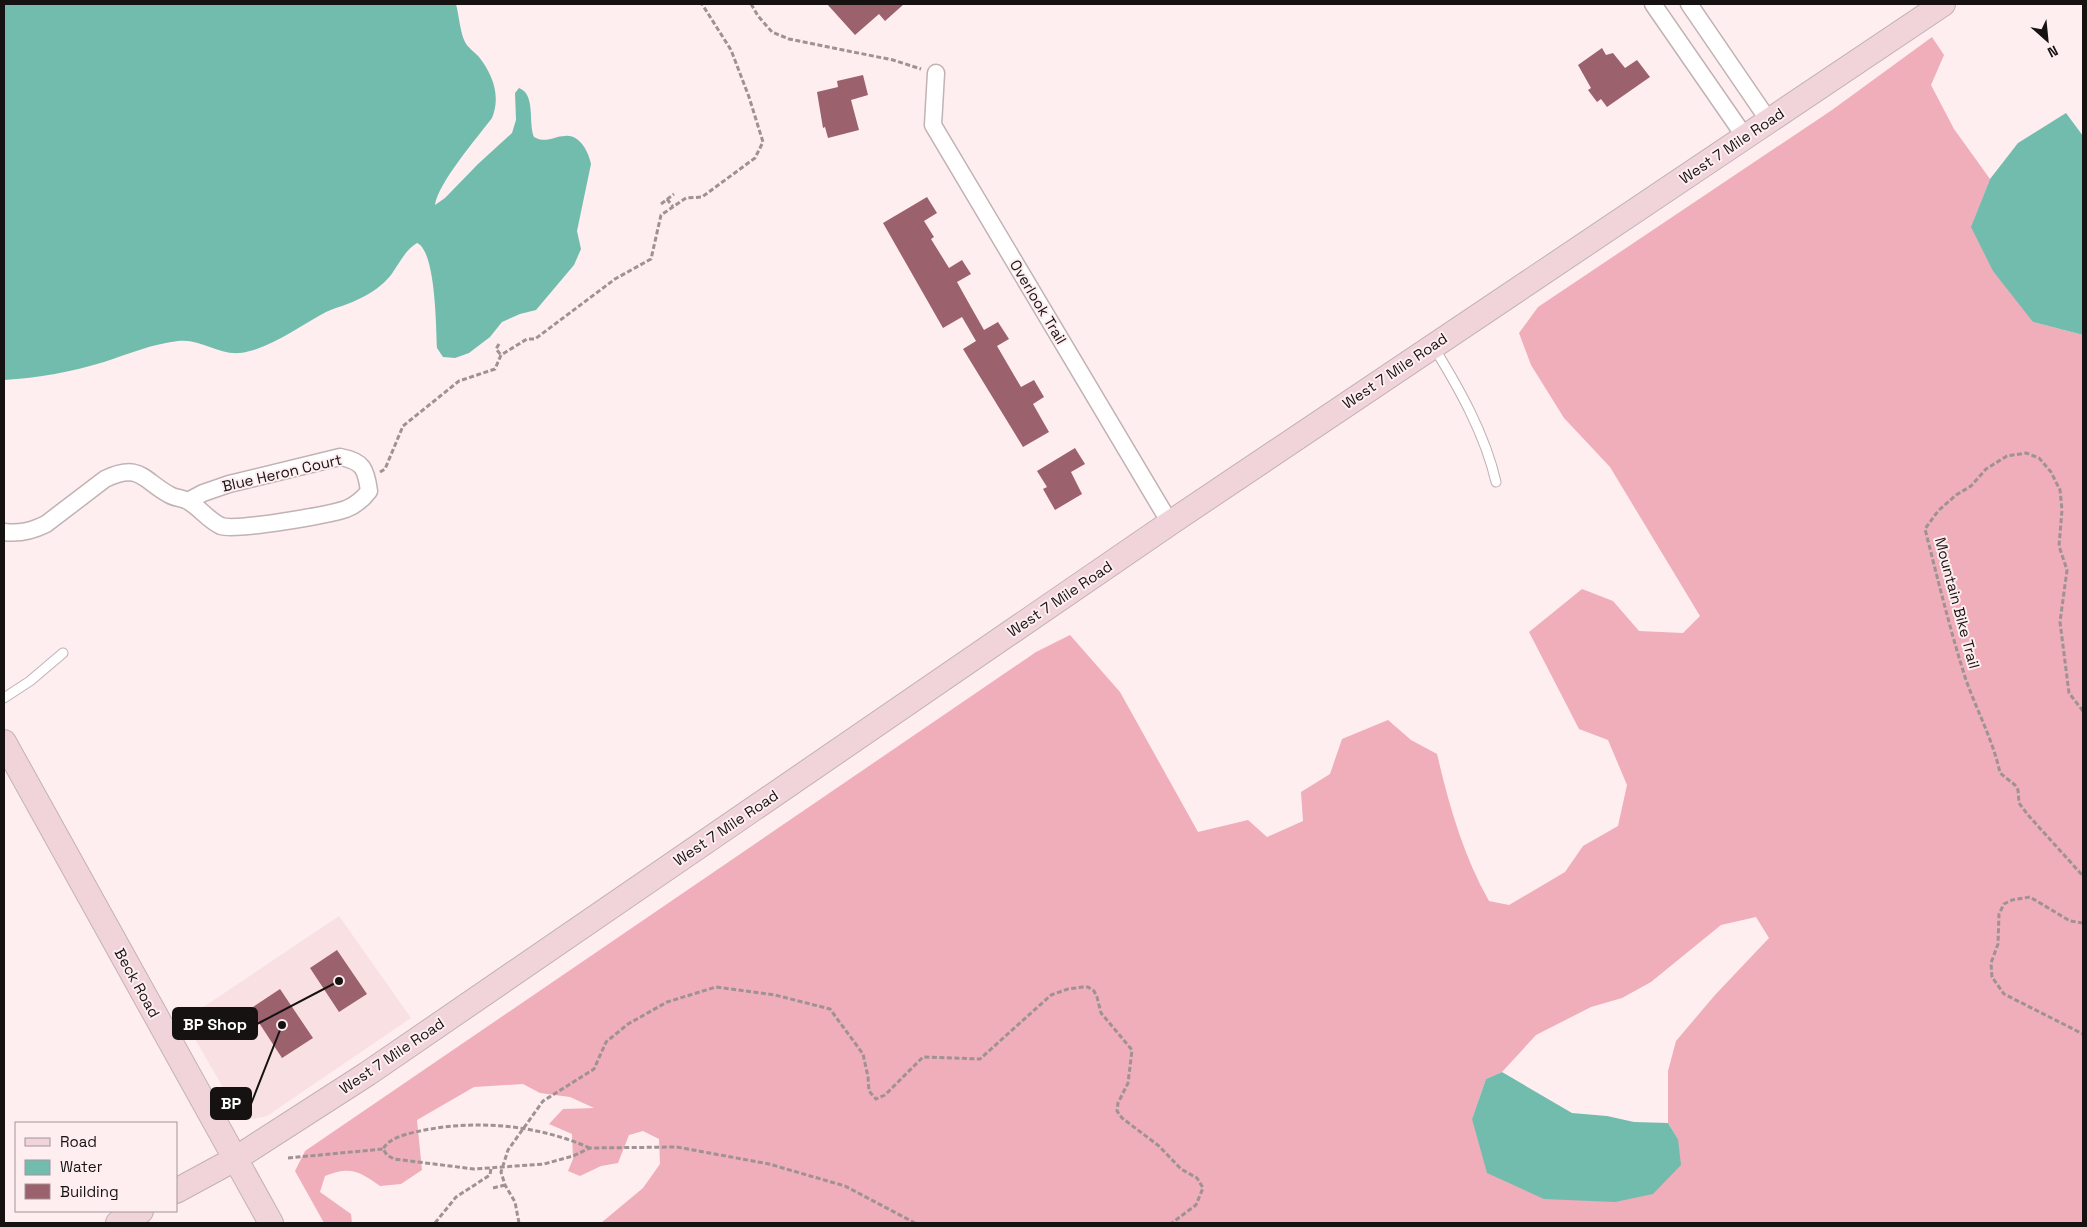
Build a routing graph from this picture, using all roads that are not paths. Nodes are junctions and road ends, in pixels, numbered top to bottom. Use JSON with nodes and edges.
{"nodes":[{"id":1,"x":1653,"y":4,"type":"edge"},
{"id":2,"x":1689,"y":4,"type":"edge"},
{"id":3,"x":1943,"y":4,"type":"edge"},
{"id":4,"x":936,"y":73,"type":"road end"},
{"id":5,"x":1769,"y":121,"type":"junction"},
{"id":6,"x":1745,"y":137,"type":"junction"},
{"id":7,"x":1433,"y":346,"type":"junction"},
{"id":8,"x":1496,"y":482,"type":"dead end"},
{"id":9,"x":188,"y":501,"type":"junction"},
{"id":10,"x":1170,"y":523,"type":"junction"},
{"id":11,"x":4,"y":532,"type":"edge"},
{"id":12,"x":62,"y":652,"type":"dead end"},
{"id":13,"x":4,"y":698,"type":"edge"},
{"id":14,"x":4,"y":742,"type":"edge"},
{"id":15,"x":235,"y":1159,"type":"junction"},
{"id":16,"x":178,"y":1190,"type":"edge"},
{"id":17,"x":139,"y":1212,"type":"edge"},
{"id":18,"x":118,"y":1223,"type":"edge"},
{"id":19,"x":271,"y":1223,"type":"edge"}],
"edges":[{"from":1,"to":6,"type":"street"},
{"from":2,"to":5,"type":"street"},
{"from":3,"to":5,"type":"street","name":"West 7 Mile Road"},
{"from":4,"to":10,"type":"street","name":"Overlook Trail"},
{"from":5,"to":6,"type":"street","name":"West 7 Mile Road"},
{"from":6,"to":7,"type":"street","name":"West 7 Mile Road"},
{"from":7,"to":8,"type":"lane"},
{"from":7,"to":10,"type":"street","name":"West 7 Mile Road"},
{"from":9,"to":9,"type":"street","name":"Blue Heron Court"},
{"from":9,"to":11,"type":"street","name":"Blue Heron Court"},
{"from":10,"to":15,"type":"street","name":"West 7 Mile Road"},
{"from":12,"to":13,"type":"lane"},
{"from":14,"to":15,"type":"street","name":"Beck Road"},
{"from":15,"to":16,"type":"street","name":"West 7 Mile Road"},
{"from":15,"to":19,"type":"street","name":"Beck Road"},
{"from":17,"to":18,"type":"street"}]}
